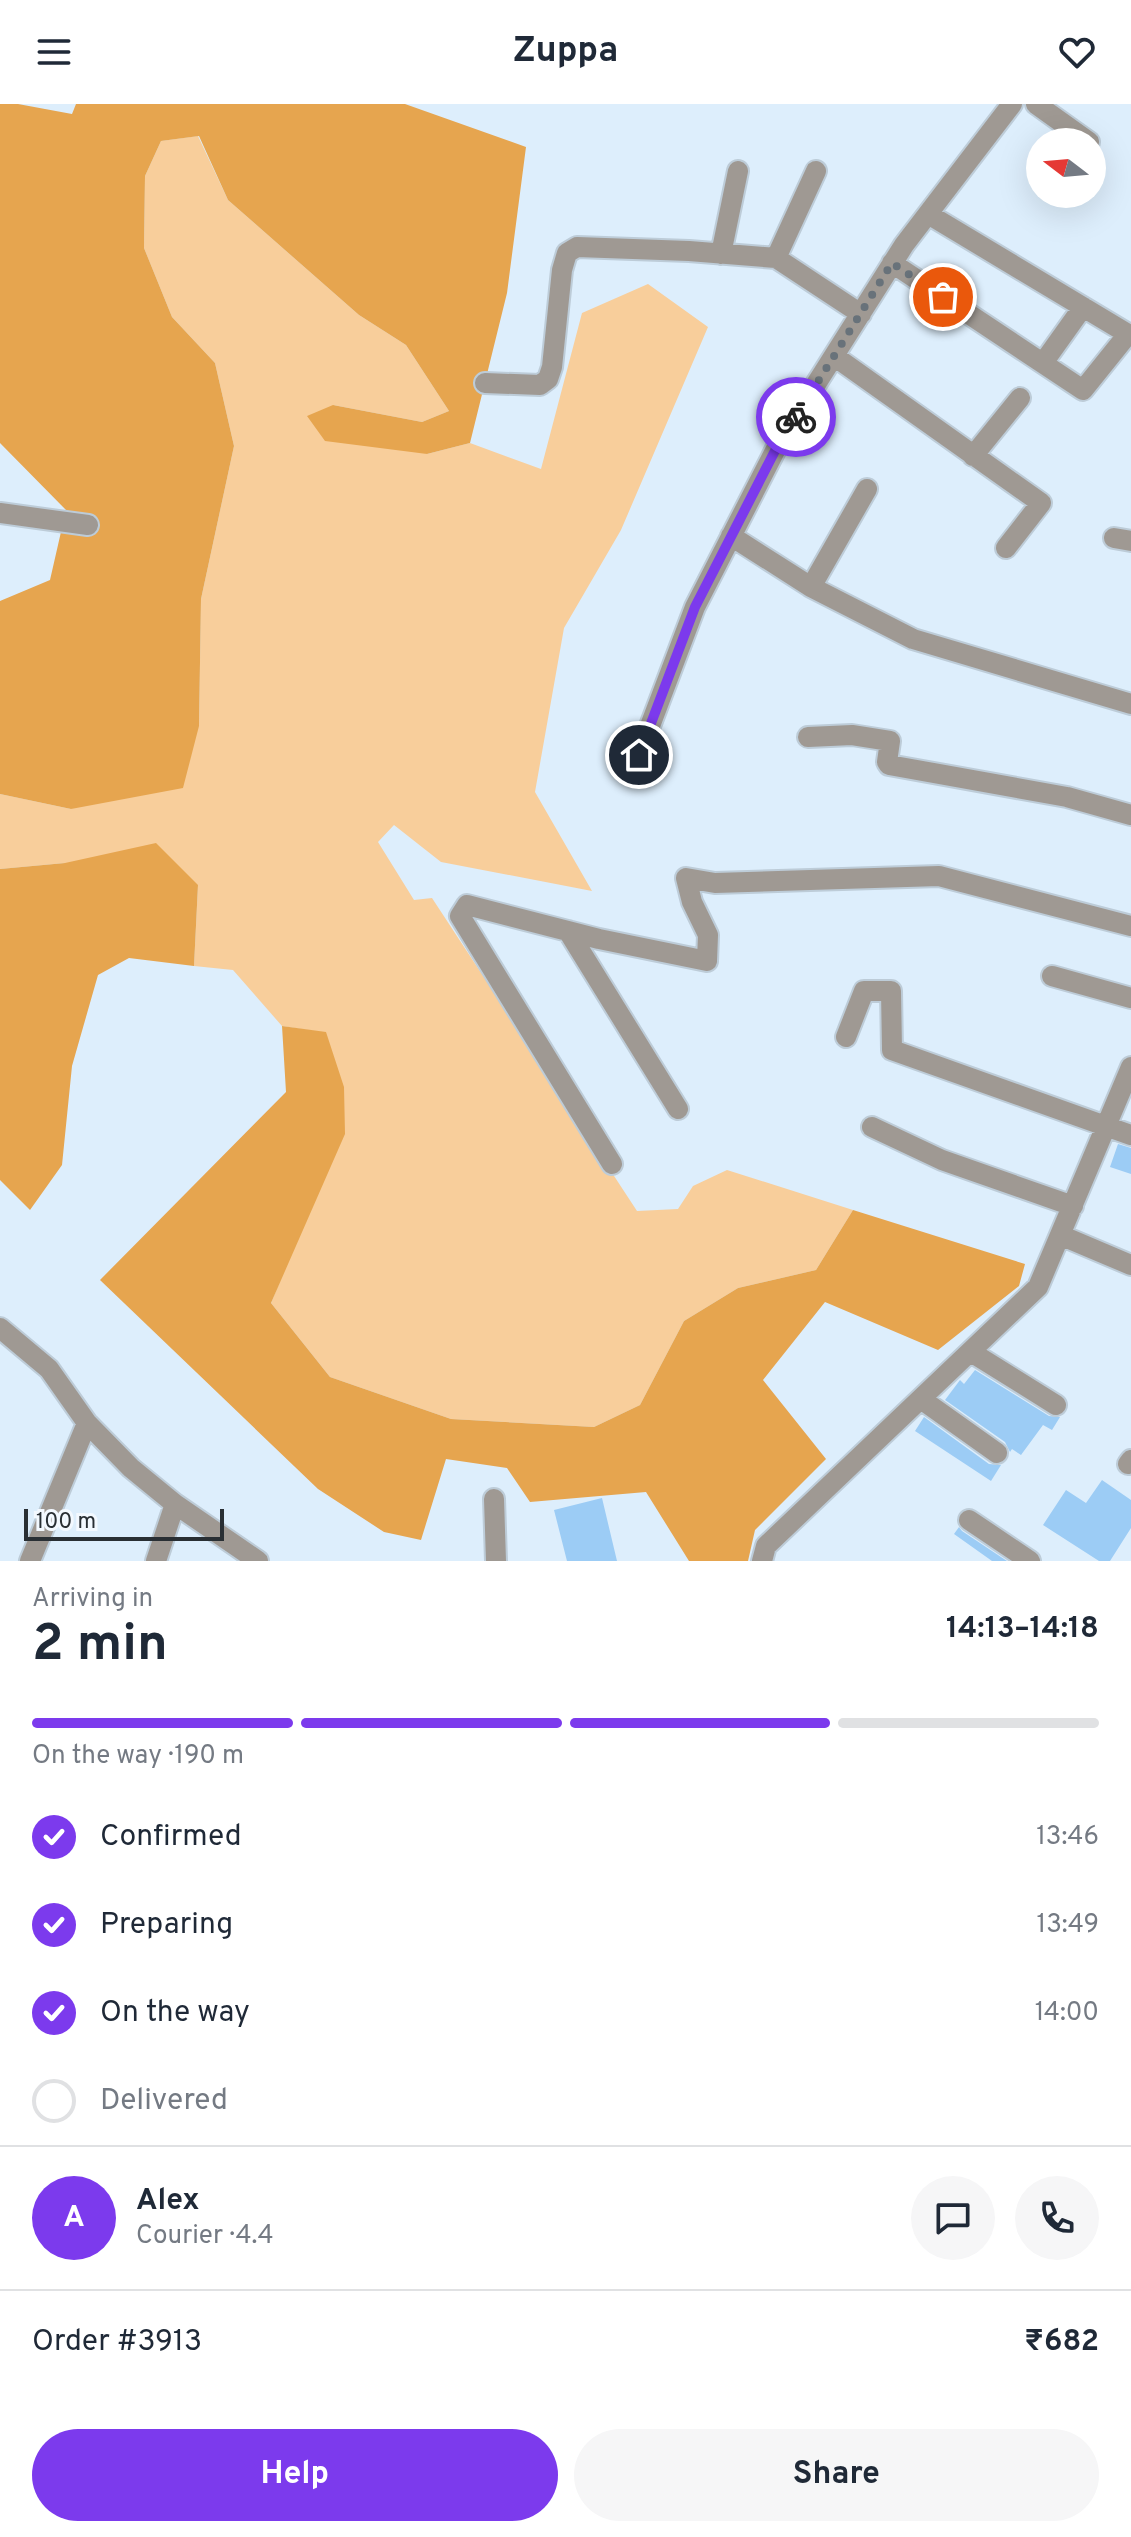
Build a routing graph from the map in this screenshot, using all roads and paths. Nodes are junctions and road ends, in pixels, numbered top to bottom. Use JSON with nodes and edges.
{"nodes":[{"id":1,"x":1012,"y":104,"type":"edge"},
{"id":2,"x":1036,"y":104,"type":"edge"},
{"id":3,"x":1070,"y":128,"type":"edge"},
{"id":4,"x":738,"y":171,"type":"dead end"},
{"id":5,"x":816,"y":171,"type":"dead end"},
{"id":6,"x":928,"y":214,"type":"junction"},
{"id":7,"x":721,"y":254,"type":"junction"},
{"id":8,"x":776,"y":258,"type":"junction"},
{"id":9,"x":892,"y":263,"type":"junction"},
{"id":10,"x":1083,"y":307,"type":"junction"},
{"id":11,"x":861,"y":314,"type":"junction"},
{"id":12,"x":834,"y":356,"type":"junction"},
{"id":13,"x":1043,"y":363,"type":"junction"},
{"id":14,"x":485,"y":383,"type":"dead end"},
{"id":15,"x":1020,"y":398,"type":"dead end"},
{"id":16,"x":973,"y":456,"type":"junction"},
{"id":17,"x":867,"y":489,"type":"dead end"},
{"id":18,"x":0,"y":513,"type":"edge"},
{"id":19,"x":88,"y":525,"type":"dead end"},
{"id":20,"x":731,"y":536,"type":"junction"},
{"id":21,"x":1006,"y":548,"type":"dead end"},
{"id":22,"x":811,"y":587,"type":"junction"},
{"id":23,"x":1131,"y":704,"type":"edge"},
{"id":24,"x":808,"y":737,"type":"dead end"},
{"id":25,"x":639,"y":755,"type":"dead end"},
{"id":26,"x":1131,"y":815,"type":"edge"},
{"id":27,"x":1131,"y":926,"type":"edge"},
{"id":28,"x":568,"y":931,"type":"junction"},
{"id":29,"x":1052,"y":976,"type":"dead end"},
{"id":30,"x":1131,"y":998,"type":"edge"},
{"id":31,"x":846,"y":1037,"type":"dead end"},
{"id":32,"x":1131,"y":1067,"type":"edge"},
{"id":33,"x":678,"y":1109,"type":"dead end"},
{"id":34,"x":1106,"y":1126,"type":"junction"},
{"id":35,"x":872,"y":1127,"type":"dead end"},
{"id":36,"x":1131,"y":1135,"type":"edge"},
{"id":37,"x":612,"y":1164,"type":"dead end"},
{"id":38,"x":1073,"y":1206,"type":"junction"},
{"id":39,"x":1060,"y":1235,"type":"junction"},
{"id":40,"x":1131,"y":1265,"type":"edge"},
{"id":41,"x":0,"y":1328,"type":"edge"},
{"id":42,"x":971,"y":1352,"type":"junction"},
{"id":43,"x":921,"y":1399,"type":"junction"},
{"id":44,"x":1056,"y":1405,"type":"dead end"},
{"id":45,"x":87,"y":1423,"type":"junction"},
{"id":46,"x":997,"y":1453,"type":"dead end"},
{"id":47,"x":494,"y":1499,"type":"dead end"},
{"id":48,"x":175,"y":1504,"type":"junction"},
{"id":49,"x":969,"y":1520,"type":"dead end"},
{"id":50,"x":30,"y":1561,"type":"edge"},
{"id":51,"x":156,"y":1561,"type":"edge"},
{"id":52,"x":258,"y":1561,"type":"edge"},
{"id":53,"x":496,"y":1561,"type":"edge"},
{"id":54,"x":762,"y":1561,"type":"edge"},
{"id":55,"x":1030,"y":1561,"type":"edge"}],
"edges":[{"from":1,"to":6,"type":"street"},
{"from":2,"to":3,"type":"street"},
{"from":4,"to":7,"type":"street"},
{"from":5,"to":8,"type":"street"},
{"from":6,"to":9,"type":"street"},
{"from":6,"to":10,"type":"street"},
{"from":7,"to":8,"type":"street"},
{"from":7,"to":14,"type":"street"},
{"from":8,"to":11,"type":"street"},
{"from":9,"to":11,"type":"street"},
{"from":9,"to":13,"type":"street"},
{"from":10,"to":13,"type":"street"},
{"from":10,"to":13,"type":"street"},
{"from":11,"to":12,"type":"street"},
{"from":12,"to":16,"type":"street"},
{"from":12,"to":20,"type":"street"},
{"from":15,"to":16,"type":"street"},
{"from":16,"to":21,"type":"street"},
{"from":17,"to":22,"type":"street"},
{"from":18,"to":19,"type":"street"},
{"from":20,"to":22,"type":"street"},
{"from":20,"to":25,"type":"street"},
{"from":22,"to":23,"type":"street"},
{"from":24,"to":26,"type":"street"},
{"from":27,"to":28,"type":"street"},
{"from":28,"to":33,"type":"street"},
{"from":28,"to":37,"type":"street"},
{"from":29,"to":30,"type":"street"},
{"from":31,"to":34,"type":"street"},
{"from":32,"to":34,"type":"street"},
{"from":34,"to":36,"type":"street"},
{"from":34,"to":38,"type":"street"},
{"from":35,"to":38,"type":"street"},
{"from":38,"to":39,"type":"street"},
{"from":39,"to":40,"type":"street"},
{"from":39,"to":42,"type":"street"},
{"from":41,"to":45,"type":"street"},
{"from":42,"to":43,"type":"street"},
{"from":42,"to":44,"type":"street"},
{"from":43,"to":46,"type":"street"},
{"from":43,"to":54,"type":"street"},
{"from":45,"to":48,"type":"street"},
{"from":45,"to":50,"type":"street"},
{"from":47,"to":53,"type":"street"},
{"from":48,"to":51,"type":"street"},
{"from":48,"to":52,"type":"street"},
{"from":49,"to":55,"type":"street"}]}
